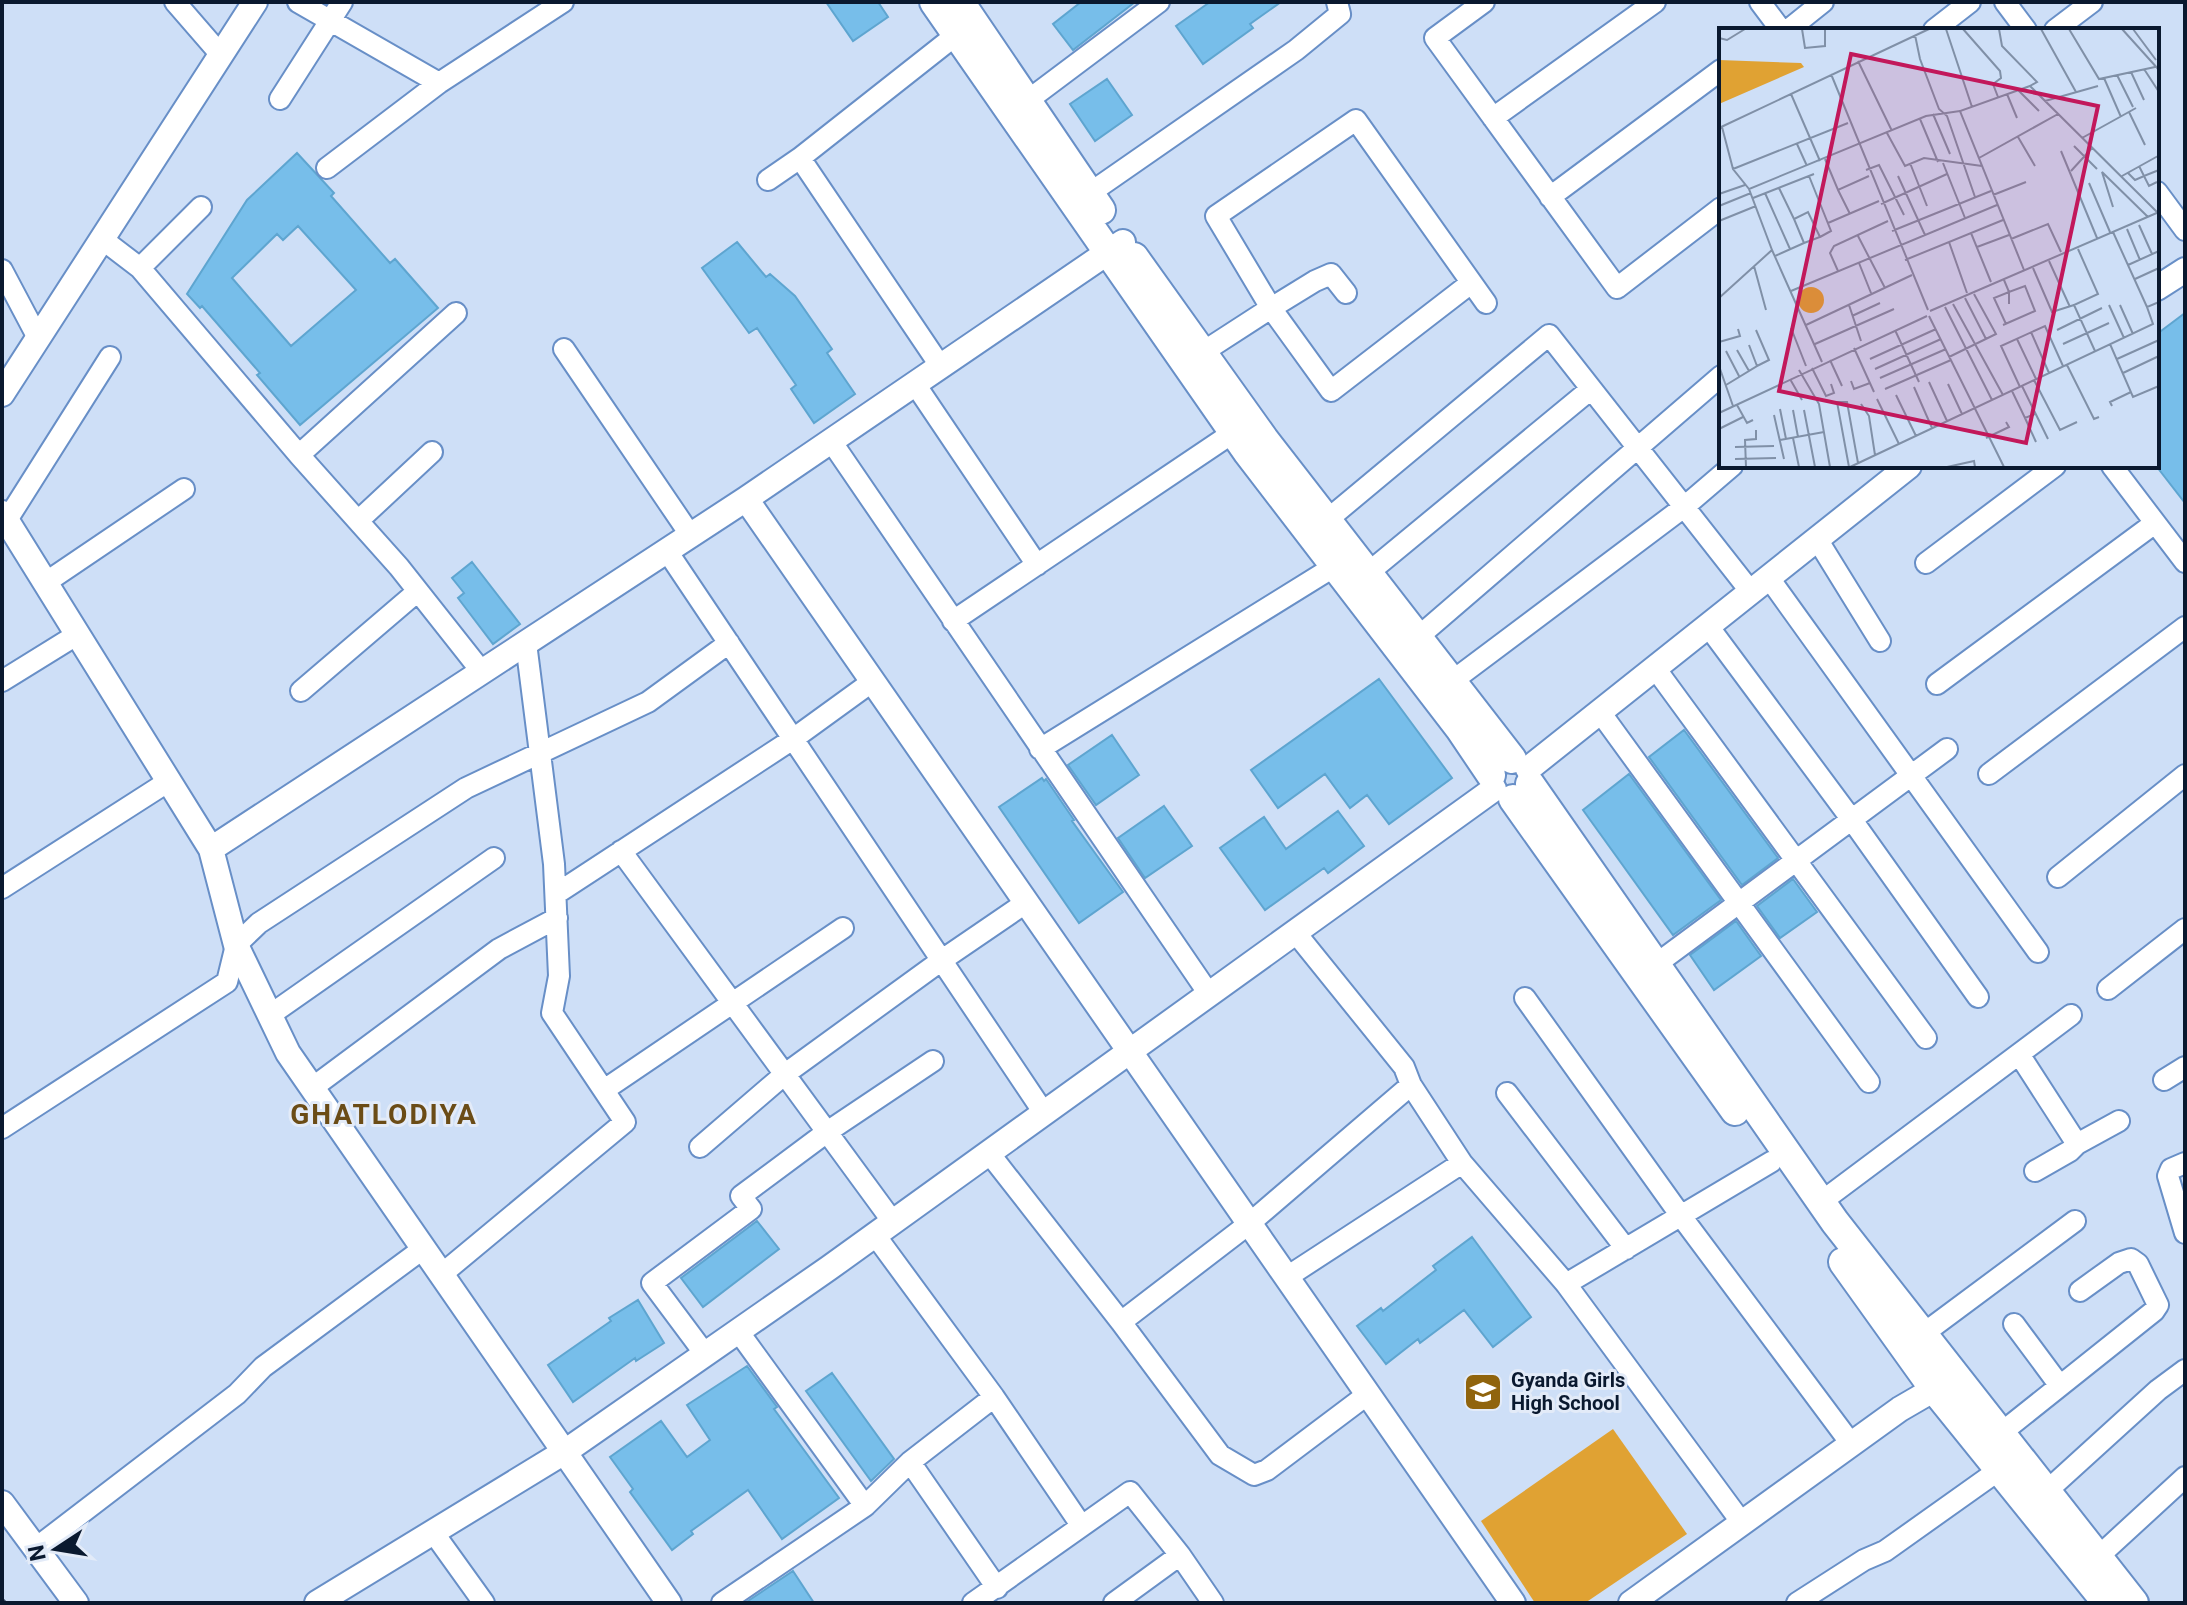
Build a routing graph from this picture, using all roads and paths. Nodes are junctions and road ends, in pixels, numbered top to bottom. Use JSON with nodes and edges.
{"nodes":[{"id":1,"x":175,"y":2,"type":"edge"},
{"id":2,"x":255,"y":2,"type":"edge"},
{"id":3,"x":298,"y":2,"type":"edge"},
{"id":4,"x":342,"y":2,"type":"edge"},
{"id":5,"x":563,"y":2,"type":"edge"},
{"id":6,"x":934,"y":2,"type":"edge"},
{"id":7,"x":960,"y":2,"type":"edge"},
{"id":8,"x":1159,"y":2,"type":"edge"},
{"id":9,"x":1337,"y":2,"type":"edge"},
{"id":10,"x":1484,"y":2,"type":"edge"},
{"id":11,"x":1655,"y":2,"type":"edge"},
{"id":12,"x":1760,"y":2,"type":"edge"},
{"id":13,"x":1823,"y":2,"type":"edge"},
{"id":14,"x":1970,"y":2,"type":"edge"},
{"id":15,"x":2005,"y":2,"type":"edge"},
{"id":16,"x":2092,"y":2,"type":"edge"},
{"id":17,"x":331,"y":20,"type":"junction"},
{"id":18,"x":1780,"y":28,"type":"edge"},
{"id":19,"x":1783,"y":28,"type":"edge"},
{"id":20,"x":1937,"y":28,"type":"edge"},
{"id":21,"x":2024,"y":28,"type":"edge"},
{"id":22,"x":2058,"y":28,"type":"edge"},
{"id":23,"x":956,"y":35,"type":"junction"},
{"id":24,"x":221,"y":55,"type":"junction"},
{"id":25,"x":1719,"y":71,"type":"edge"},
{"id":26,"x":439,"y":83,"type":"junction"},
{"id":27,"x":280,"y":99,"type":"dead end"},
{"id":28,"x":1027,"y":101,"type":"junction"},
{"id":29,"x":1493,"y":118,"type":"junction"},
{"id":30,"x":800,"y":158,"type":"junction"},
{"id":31,"x":327,"y":168,"type":"dead end"},
{"id":32,"x":768,"y":180,"type":"dead end"},
{"id":33,"x":1090,"y":193,"type":"junction"},
{"id":34,"x":2159,"y":195,"type":"edge"},
{"id":35,"x":1550,"y":197,"type":"junction"},
{"id":36,"x":201,"y":207,"type":"dead end"},
{"id":37,"x":1719,"y":210,"type":"edge"},
{"id":38,"x":2185,"y":230,"type":"edge"},
{"id":39,"x":102,"y":239,"type":"junction"},
{"id":40,"x":1116,"y":247,"type":"junction"},
{"id":41,"x":140,"y":268,"type":"junction"},
{"id":42,"x":2,"y":270,"type":"edge"},
{"id":43,"x":2185,"y":270,"type":"edge"},
{"id":44,"x":1471,"y":283,"type":"junction"},
{"id":45,"x":2159,"y":287,"type":"edge"},
{"id":46,"x":1346,"y":293,"type":"dead end"},
{"id":47,"x":1486,"y":303,"type":"dead end"},
{"id":48,"x":1271,"y":308,"type":"junction"},
{"id":49,"x":456,"y":313,"type":"dead end"},
{"id":50,"x":38,"y":338,"type":"junction"},
{"id":51,"x":564,"y":349,"type":"dead end"},
{"id":52,"x":1203,"y":352,"type":"junction"},
{"id":53,"x":110,"y":357,"type":"dead end"},
{"id":54,"x":941,"y":367,"type":"junction"},
{"id":55,"x":1719,"y":378,"type":"edge"},
{"id":56,"x":915,"y":384,"type":"junction"},
{"id":57,"x":1591,"y":389,"type":"junction"},
{"id":58,"x":2,"y":394,"type":"edge"},
{"id":59,"x":1234,"y":432,"type":"junction"},
{"id":60,"x":831,"y":441,"type":"junction"},
{"id":61,"x":1636,"y":447,"type":"junction"},
{"id":62,"x":432,"y":452,"type":"dead end"},
{"id":63,"x":299,"y":455,"type":"junction"},
{"id":64,"x":1730,"y":468,"type":"edge"},
{"id":65,"x":1906,"y":468,"type":"edge"},
{"id":66,"x":2052,"y":468,"type":"edge"},
{"id":67,"x":2114,"y":468,"type":"edge"},
{"id":68,"x":184,"y":489,"type":"dead end"},
{"id":69,"x":746,"y":499,"type":"junction"},
{"id":70,"x":1684,"y":507,"type":"junction"},
{"id":71,"x":4,"y":516,"type":"edge"},
{"id":72,"x":1327,"y":520,"type":"junction"},
{"id":73,"x":358,"y":521,"type":"junction"},
{"id":74,"x":2155,"y":523,"type":"junction"},
{"id":75,"x":691,"y":536,"type":"junction"},
{"id":76,"x":1817,"y":539,"type":"junction"},
{"id":77,"x":667,"y":551,"type":"junction"},
{"id":78,"x":2185,"y":562,"type":"edge"},
{"id":79,"x":1926,"y":563,"type":"dead end"},
{"id":80,"x":1037,"y":565,"type":"junction"},
{"id":81,"x":1335,"y":566,"type":"junction"},
{"id":82,"x":1368,"y":573,"type":"junction"},
{"id":83,"x":45,"y":583,"type":"junction"},
{"id":84,"x":1760,"y":585,"type":"junction"},
{"id":85,"x":418,"y":591,"type":"junction"},
{"id":86,"x":953,"y":621,"type":"junction"},
{"id":87,"x":1708,"y":626,"type":"junction"},
{"id":88,"x":2185,"y":627,"type":"edge"},
{"id":89,"x":78,"y":634,"type":"junction"},
{"id":90,"x":1417,"y":638,"type":"junction"},
{"id":91,"x":1880,"y":641,"type":"dead end"},
{"id":92,"x":526,"y":643,"type":"junction"},
{"id":93,"x":729,"y":643,"type":"junction"},
{"id":94,"x":1655,"y":668,"type":"junction"},
{"id":95,"x":482,"y":672,"type":"junction"},
{"id":96,"x":2,"y":681,"type":"edge"},
{"id":97,"x":873,"y":681,"type":"junction"},
{"id":98,"x":1451,"y":682,"type":"junction"},
{"id":99,"x":1937,"y":684,"type":"dead end"},
{"id":100,"x":301,"y":691,"type":"dead end"},
{"id":101,"x":1600,"y":712,"type":"junction"},
{"id":102,"x":793,"y":739,"type":"junction"},
{"id":103,"x":1040,"y":749,"type":"junction"},
{"id":104,"x":1947,"y":749,"type":"dead end"},
{"id":105,"x":540,"y":754,"type":"junction"},
{"id":106,"x":1989,"y":774,"type":"dead end"},
{"id":107,"x":2185,"y":775,"type":"edge"},
{"id":108,"x":1911,"y":776,"type":"junction"},
{"id":109,"x":1511,"y":779,"type":"junction"},
{"id":110,"x":169,"y":781,"type":"junction"},
{"id":111,"x":1852,"y":820,"type":"junction"},
{"id":112,"x":211,"y":849,"type":"junction"},
{"id":113,"x":621,"y":851,"type":"junction"},
{"id":114,"x":494,"y":858,"type":"dead end"},
{"id":115,"x":1795,"y":861,"type":"junction"},
{"id":116,"x":2058,"y":877,"type":"dead end"},
{"id":117,"x":2,"y":888,"type":"edge"},
{"id":118,"x":556,"y":894,"type":"junction"},
{"id":119,"x":1027,"y":902,"type":"junction"},
{"id":120,"x":1740,"y":902,"type":"junction"},
{"id":121,"x":557,"y":918,"type":"junction"},
{"id":122,"x":843,"y":928,"type":"dead end"},
{"id":123,"x":2185,"y":929,"type":"edge"},
{"id":124,"x":1295,"y":932,"type":"junction"},
{"id":125,"x":236,"y":945,"type":"junction"},
{"id":126,"x":2038,"y":952,"type":"dead end"},
{"id":127,"x":942,"y":960,"type":"junction"},
{"id":128,"x":1655,"y":965,"type":"junction"},
{"id":129,"x":2108,"y":989,"type":"dead end"},
{"id":130,"x":1209,"y":994,"type":"junction"},
{"id":131,"x":1978,"y":997,"type":"dead end"},
{"id":132,"x":1525,"y":998,"type":"dead end"},
{"id":133,"x":733,"y":1004,"type":"junction"},
{"id":134,"x":270,"y":1015,"type":"junction"},
{"id":135,"x":2071,"y":1015,"type":"dead end"},
{"id":136,"x":1926,"y":1038,"type":"dead end"},
{"id":137,"x":1130,"y":1051,"type":"junction"},
{"id":138,"x":2019,"y":1054,"type":"junction"},
{"id":139,"x":933,"y":1061,"type":"dead end"},
{"id":140,"x":2185,"y":1067,"type":"edge"},
{"id":141,"x":785,"y":1074,"type":"junction"},
{"id":142,"x":2164,"y":1080,"type":"dead end"},
{"id":143,"x":1869,"y":1082,"type":"dead end"},
{"id":144,"x":1411,"y":1085,"type":"junction"},
{"id":145,"x":312,"y":1088,"type":"junction"},
{"id":146,"x":604,"y":1090,"type":"junction"},
{"id":147,"x":1507,"y":1093,"type":"dead end"},
{"id":148,"x":1044,"y":1113,"type":"junction"},
{"id":149,"x":2119,"y":1121,"type":"dead end"},
{"id":150,"x":2,"y":1128,"type":"edge"},
{"id":151,"x":827,"y":1132,"type":"junction"},
{"id":152,"x":2077,"y":1144,"type":"junction"},
{"id":153,"x":700,"y":1147,"type":"dead end"},
{"id":154,"x":989,"y":1153,"type":"junction"},
{"id":155,"x":1771,"y":1162,"type":"junction"},
{"id":156,"x":1462,"y":1163,"type":"junction"},
{"id":157,"x":2185,"y":1163,"type":"edge"},
{"id":158,"x":2035,"y":1171,"type":"dead end"},
{"id":159,"x":1821,"y":1202,"type":"junction"},
{"id":160,"x":1681,"y":1216,"type":"junction"},
{"id":161,"x":2075,"y":1221,"type":"dead end"},
{"id":162,"x":1250,"y":1223,"type":"junction"},
{"id":163,"x":884,"y":1228,"type":"junction"},
{"id":164,"x":2185,"y":1233,"type":"edge"},
{"id":165,"x":424,"y":1248,"type":"junction"},
{"id":166,"x":1626,"y":1249,"type":"junction"},
{"id":167,"x":442,"y":1274,"type":"junction"},
{"id":168,"x":1287,"y":1277,"type":"junction"},
{"id":169,"x":1566,"y":1284,"type":"junction"},
{"id":170,"x":2080,"y":1291,"type":"dead end"},
{"id":171,"x":1121,"y":1322,"type":"junction"},
{"id":172,"x":2014,"y":1324,"type":"dead end"},
{"id":173,"x":738,"y":1331,"type":"junction"},
{"id":174,"x":1923,"y":1334,"type":"junction"},
{"id":175,"x":705,"y":1354,"type":"junction"},
{"id":176,"x":2185,"y":1370,"type":"edge"},
{"id":177,"x":1945,"y":1383,"type":"junction"},
{"id":178,"x":2060,"y":1386,"type":"junction"},
{"id":179,"x":1368,"y":1394,"type":"junction"},
{"id":180,"x":994,"y":1397,"type":"junction"},
{"id":181,"x":2001,"y":1433,"type":"junction"},
{"id":182,"x":1851,"y":1445,"type":"junction"},
{"id":183,"x":566,"y":1451,"type":"junction"},
{"id":184,"x":910,"y":1462,"type":"junction"},
{"id":185,"x":1999,"y":1470,"type":"junction"},
{"id":186,"x":2185,"y":1477,"type":"edge"},
{"id":187,"x":2038,"y":1499,"type":"junction"},
{"id":188,"x":2,"y":1503,"type":"edge"},
{"id":189,"x":865,"y":1506,"type":"junction"},
{"id":190,"x":1742,"y":1523,"type":"junction"},
{"id":191,"x":1081,"y":1525,"type":"junction"},
{"id":192,"x":433,"y":1532,"type":"junction"},
{"id":193,"x":36,"y":1548,"type":"junction"},
{"id":194,"x":1180,"y":1555,"type":"junction"},
{"id":195,"x":2098,"y":1557,"type":"junction"},
{"id":196,"x":997,"y":1588,"type":"junction"},
{"id":197,"x":76,"y":1603,"type":"edge"},
{"id":198,"x":317,"y":1603,"type":"edge"},
{"id":199,"x":484,"y":1603,"type":"edge"},
{"id":200,"x":669,"y":1603,"type":"edge"},
{"id":201,"x":722,"y":1603,"type":"edge"},
{"id":202,"x":973,"y":1603,"type":"edge"},
{"id":203,"x":1114,"y":1603,"type":"edge"},
{"id":204,"x":1213,"y":1603,"type":"edge"},
{"id":205,"x":1513,"y":1603,"type":"edge"},
{"id":206,"x":1631,"y":1603,"type":"edge"},
{"id":207,"x":1797,"y":1603,"type":"edge"},
{"id":208,"x":2107,"y":1603,"type":"edge"},
{"id":209,"x":2134,"y":1603,"type":"edge"}],
"edges":[{"from":1,"to":24,"type":"street"},
{"from":2,"to":24,"type":"street"},
{"from":3,"to":17,"type":"street"},
{"from":4,"to":17,"type":"street"},
{"from":5,"to":26,"type":"street"},
{"from":6,"to":23,"type":"main road"},
{"from":7,"to":28,"type":"main road"},
{"from":8,"to":28,"type":"street"},
{"from":9,"to":33,"type":"street"},
{"from":10,"to":29,"type":"street"},
{"from":11,"to":29,"type":"street"},
{"from":12,"to":18,"type":"street"},
{"from":13,"to":19,"type":"street"},
{"from":14,"to":20,"type":"street"},
{"from":15,"to":21,"type":"street"},
{"from":16,"to":22,"type":"street"},
{"from":17,"to":26,"type":"street"},
{"from":17,"to":27,"type":"street"},
{"from":23,"to":30,"type":"street"},
{"from":23,"to":40,"type":"main road"},
{"from":24,"to":39,"type":"street"},
{"from":25,"to":35,"type":"street"},
{"from":26,"to":31,"type":"street"},
{"from":28,"to":33,"type":"main road"},
{"from":29,"to":35,"type":"street"},
{"from":30,"to":32,"type":"street"},
{"from":30,"to":54,"type":"street"},
{"from":33,"to":40,"type":"main road"},
{"from":34,"to":38,"type":"street"},
{"from":35,"to":37,"type":"street"},
{"from":36,"to":41,"type":"street"},
{"from":39,"to":41,"type":"street"},
{"from":39,"to":50,"type":"street"},
{"from":40,"to":52,"type":"main road"},
{"from":40,"to":54,"type":"street"},
{"from":40,"to":59,"type":"main road"},
{"from":41,"to":63,"type":"street"},
{"from":42,"to":50,"type":"street"},
{"from":43,"to":45,"type":"street"},
{"from":44,"to":47,"type":"street"},
{"from":44,"to":48,"type":"street"},
{"from":44,"to":48,"type":"street"},
{"from":46,"to":48,"type":"street"},
{"from":48,"to":52,"type":"street"},
{"from":49,"to":63,"type":"street"},
{"from":50,"to":58,"type":"street"},
{"from":51,"to":75,"type":"street"},
{"from":52,"to":72,"type":"main road"},
{"from":53,"to":71,"type":"street"},
{"from":54,"to":56,"type":"street"},
{"from":55,"to":61,"type":"street"},
{"from":56,"to":60,"type":"street"},
{"from":56,"to":80,"type":"street"},
{"from":57,"to":61,"type":"street"},
{"from":57,"to":72,"type":"street"},
{"from":57,"to":82,"type":"street"},
{"from":59,"to":80,"type":"street"},
{"from":59,"to":81,"type":"main road"},
{"from":60,"to":69,"type":"street"},
{"from":60,"to":86,"type":"street"},
{"from":61,"to":70,"type":"street"},
{"from":61,"to":90,"type":"street"},
{"from":62,"to":73,"type":"street"},
{"from":63,"to":73,"type":"street"},
{"from":64,"to":70,"type":"street"},
{"from":65,"to":76,"type":"street"},
{"from":66,"to":79,"type":"street"},
{"from":67,"to":74,"type":"street"},
{"from":68,"to":83,"type":"street"},
{"from":69,"to":75,"type":"street"},
{"from":69,"to":97,"type":"street"},
{"from":70,"to":84,"type":"street"},
{"from":70,"to":98,"type":"street"},
{"from":71,"to":83,"type":"street"},
{"from":72,"to":82,"type":"main road"},
{"from":73,"to":85,"type":"street"},
{"from":74,"to":78,"type":"street"},
{"from":74,"to":99,"type":"street"},
{"from":75,"to":77,"type":"street"},
{"from":76,"to":84,"type":"street"},
{"from":76,"to":91,"type":"street"},
{"from":77,"to":92,"type":"street"},
{"from":77,"to":93,"type":"street"},
{"from":80,"to":86,"type":"street"},
{"from":81,"to":103,"type":"street"},
{"from":81,"to":109,"type":"main road"},
{"from":82,"to":90,"type":"main road"},
{"from":83,"to":89,"type":"street"},
{"from":84,"to":87,"type":"street"},
{"from":84,"to":108,"type":"street"},
{"from":85,"to":95,"type":"street"},
{"from":85,"to":100,"type":"street"},
{"from":86,"to":103,"type":"street"},
{"from":87,"to":94,"type":"street"},
{"from":87,"to":111,"type":"street"},
{"from":88,"to":106,"type":"street"},
{"from":89,"to":96,"type":"street"},
{"from":89,"to":110,"type":"street"},
{"from":90,"to":98,"type":"main road"},
{"from":92,"to":95,"type":"street"},
{"from":92,"to":105,"type":"street"},
{"from":93,"to":102,"type":"street"},
{"from":93,"to":105,"type":"street"},
{"from":94,"to":101,"type":"street"},
{"from":94,"to":115,"type":"street"},
{"from":95,"to":112,"type":"street"},
{"from":97,"to":102,"type":"street"},
{"from":97,"to":119,"type":"street"},
{"from":98,"to":109,"type":"main road"},
{"from":101,"to":109,"type":"street"},
{"from":101,"to":120,"type":"street"},
{"from":102,"to":113,"type":"street"},
{"from":102,"to":127,"type":"street"},
{"from":103,"to":130,"type":"street"},
{"from":104,"to":108,"type":"street"},
{"from":105,"to":118,"type":"street"},
{"from":105,"to":125,"type":"street"},
{"from":107,"to":116,"type":"street"},
{"from":108,"to":111,"type":"street"},
{"from":108,"to":126,"type":"street"},
{"from":109,"to":124,"type":"street"},
{"from":109,"to":128,"type":"main road"},
{"from":109,"to":155,"type":"main road"},
{"from":110,"to":112,"type":"street"},
{"from":110,"to":117,"type":"street"},
{"from":111,"to":115,"type":"street"},
{"from":111,"to":131,"type":"street"},
{"from":112,"to":125,"type":"street"},
{"from":113,"to":118,"type":"street"},
{"from":113,"to":133,"type":"street"},
{"from":114,"to":134,"type":"street"},
{"from":115,"to":120,"type":"street"},
{"from":115,"to":136,"type":"street"},
{"from":118,"to":121,"type":"street"},
{"from":119,"to":127,"type":"street"},
{"from":119,"to":137,"type":"street"},
{"from":120,"to":128,"type":"street"},
{"from":120,"to":143,"type":"street"},
{"from":121,"to":145,"type":"street"},
{"from":121,"to":146,"type":"street"},
{"from":122,"to":133,"type":"street"},
{"from":123,"to":129,"type":"street"},
{"from":124,"to":130,"type":"street"},
{"from":124,"to":144,"type":"street"},
{"from":125,"to":134,"type":"street"},
{"from":125,"to":150,"type":"street"},
{"from":127,"to":141,"type":"street"},
{"from":127,"to":148,"type":"street"},
{"from":128,"to":159,"type":"main road"},
{"from":130,"to":137,"type":"street"},
{"from":132,"to":160,"type":"street"},
{"from":133,"to":141,"type":"street"},
{"from":133,"to":146,"type":"street"},
{"from":134,"to":145,"type":"street"},
{"from":135,"to":138,"type":"street"},
{"from":137,"to":148,"type":"street"},
{"from":137,"to":162,"type":"street"},
{"from":138,"to":152,"type":"street"},
{"from":138,"to":159,"type":"street"},
{"from":139,"to":151,"type":"street"},
{"from":140,"to":142,"type":"street"},
{"from":141,"to":151,"type":"street"},
{"from":141,"to":153,"type":"street"},
{"from":144,"to":156,"type":"street"},
{"from":144,"to":162,"type":"street"},
{"from":145,"to":165,"type":"street"},
{"from":146,"to":167,"type":"street"},
{"from":147,"to":166,"type":"street"},
{"from":148,"to":154,"type":"street"},
{"from":149,"to":152,"type":"street"},
{"from":151,"to":163,"type":"street"},
{"from":151,"to":175,"type":"street"},
{"from":152,"to":158,"type":"street"},
{"from":154,"to":163,"type":"street"},
{"from":154,"to":171,"type":"street"},
{"from":155,"to":160,"type":"street"},
{"from":155,"to":177,"type":"main road"},
{"from":156,"to":168,"type":"street"},
{"from":156,"to":169,"type":"street"},
{"from":157,"to":164,"type":"street"},
{"from":159,"to":174,"type":"main road"},
{"from":160,"to":166,"type":"street"},
{"from":160,"to":182,"type":"street"},
{"from":161,"to":174,"type":"street"},
{"from":162,"to":168,"type":"street"},
{"from":162,"to":171,"type":"street"},
{"from":163,"to":173,"type":"street"},
{"from":163,"to":180,"type":"street"},
{"from":165,"to":167,"type":"street"},
{"from":165,"to":193,"type":"street"},
{"from":166,"to":169,"type":"street"},
{"from":167,"to":183,"type":"street"},
{"from":168,"to":179,"type":"street"},
{"from":169,"to":190,"type":"street"},
{"from":170,"to":178,"type":"street"},
{"from":171,"to":179,"type":"street"},
{"from":172,"to":178,"type":"street"},
{"from":173,"to":175,"type":"street"},
{"from":173,"to":189,"type":"street"},
{"from":174,"to":177,"type":"main road"},
{"from":175,"to":183,"type":"street"},
{"from":176,"to":187,"type":"street"},
{"from":177,"to":181,"type":"main road"},
{"from":177,"to":182,"type":"street"},
{"from":177,"to":185,"type":"main road"},
{"from":178,"to":181,"type":"street"},
{"from":179,"to":205,"type":"street"},
{"from":180,"to":184,"type":"street"},
{"from":180,"to":191,"type":"street"},
{"from":181,"to":187,"type":"main road"},
{"from":182,"to":190,"type":"street"},
{"from":183,"to":192,"type":"street"},
{"from":183,"to":200,"type":"street"},
{"from":184,"to":189,"type":"street"},
{"from":184,"to":196,"type":"street"},
{"from":185,"to":187,"type":"main road"},
{"from":185,"to":207,"type":"street"},
{"from":186,"to":195,"type":"street"},
{"from":187,"to":195,"type":"main road"},
{"from":187,"to":208,"type":"main road"},
{"from":188,"to":193,"type":"street"},
{"from":189,"to":201,"type":"street"},
{"from":190,"to":206,"type":"street"},
{"from":191,"to":194,"type":"street"},
{"from":191,"to":196,"type":"street"},
{"from":192,"to":198,"type":"street"},
{"from":192,"to":199,"type":"street"},
{"from":193,"to":197,"type":"street"},
{"from":194,"to":203,"type":"street"},
{"from":194,"to":204,"type":"street"},
{"from":195,"to":209,"type":"main road"},
{"from":196,"to":202,"type":"street"}]}
